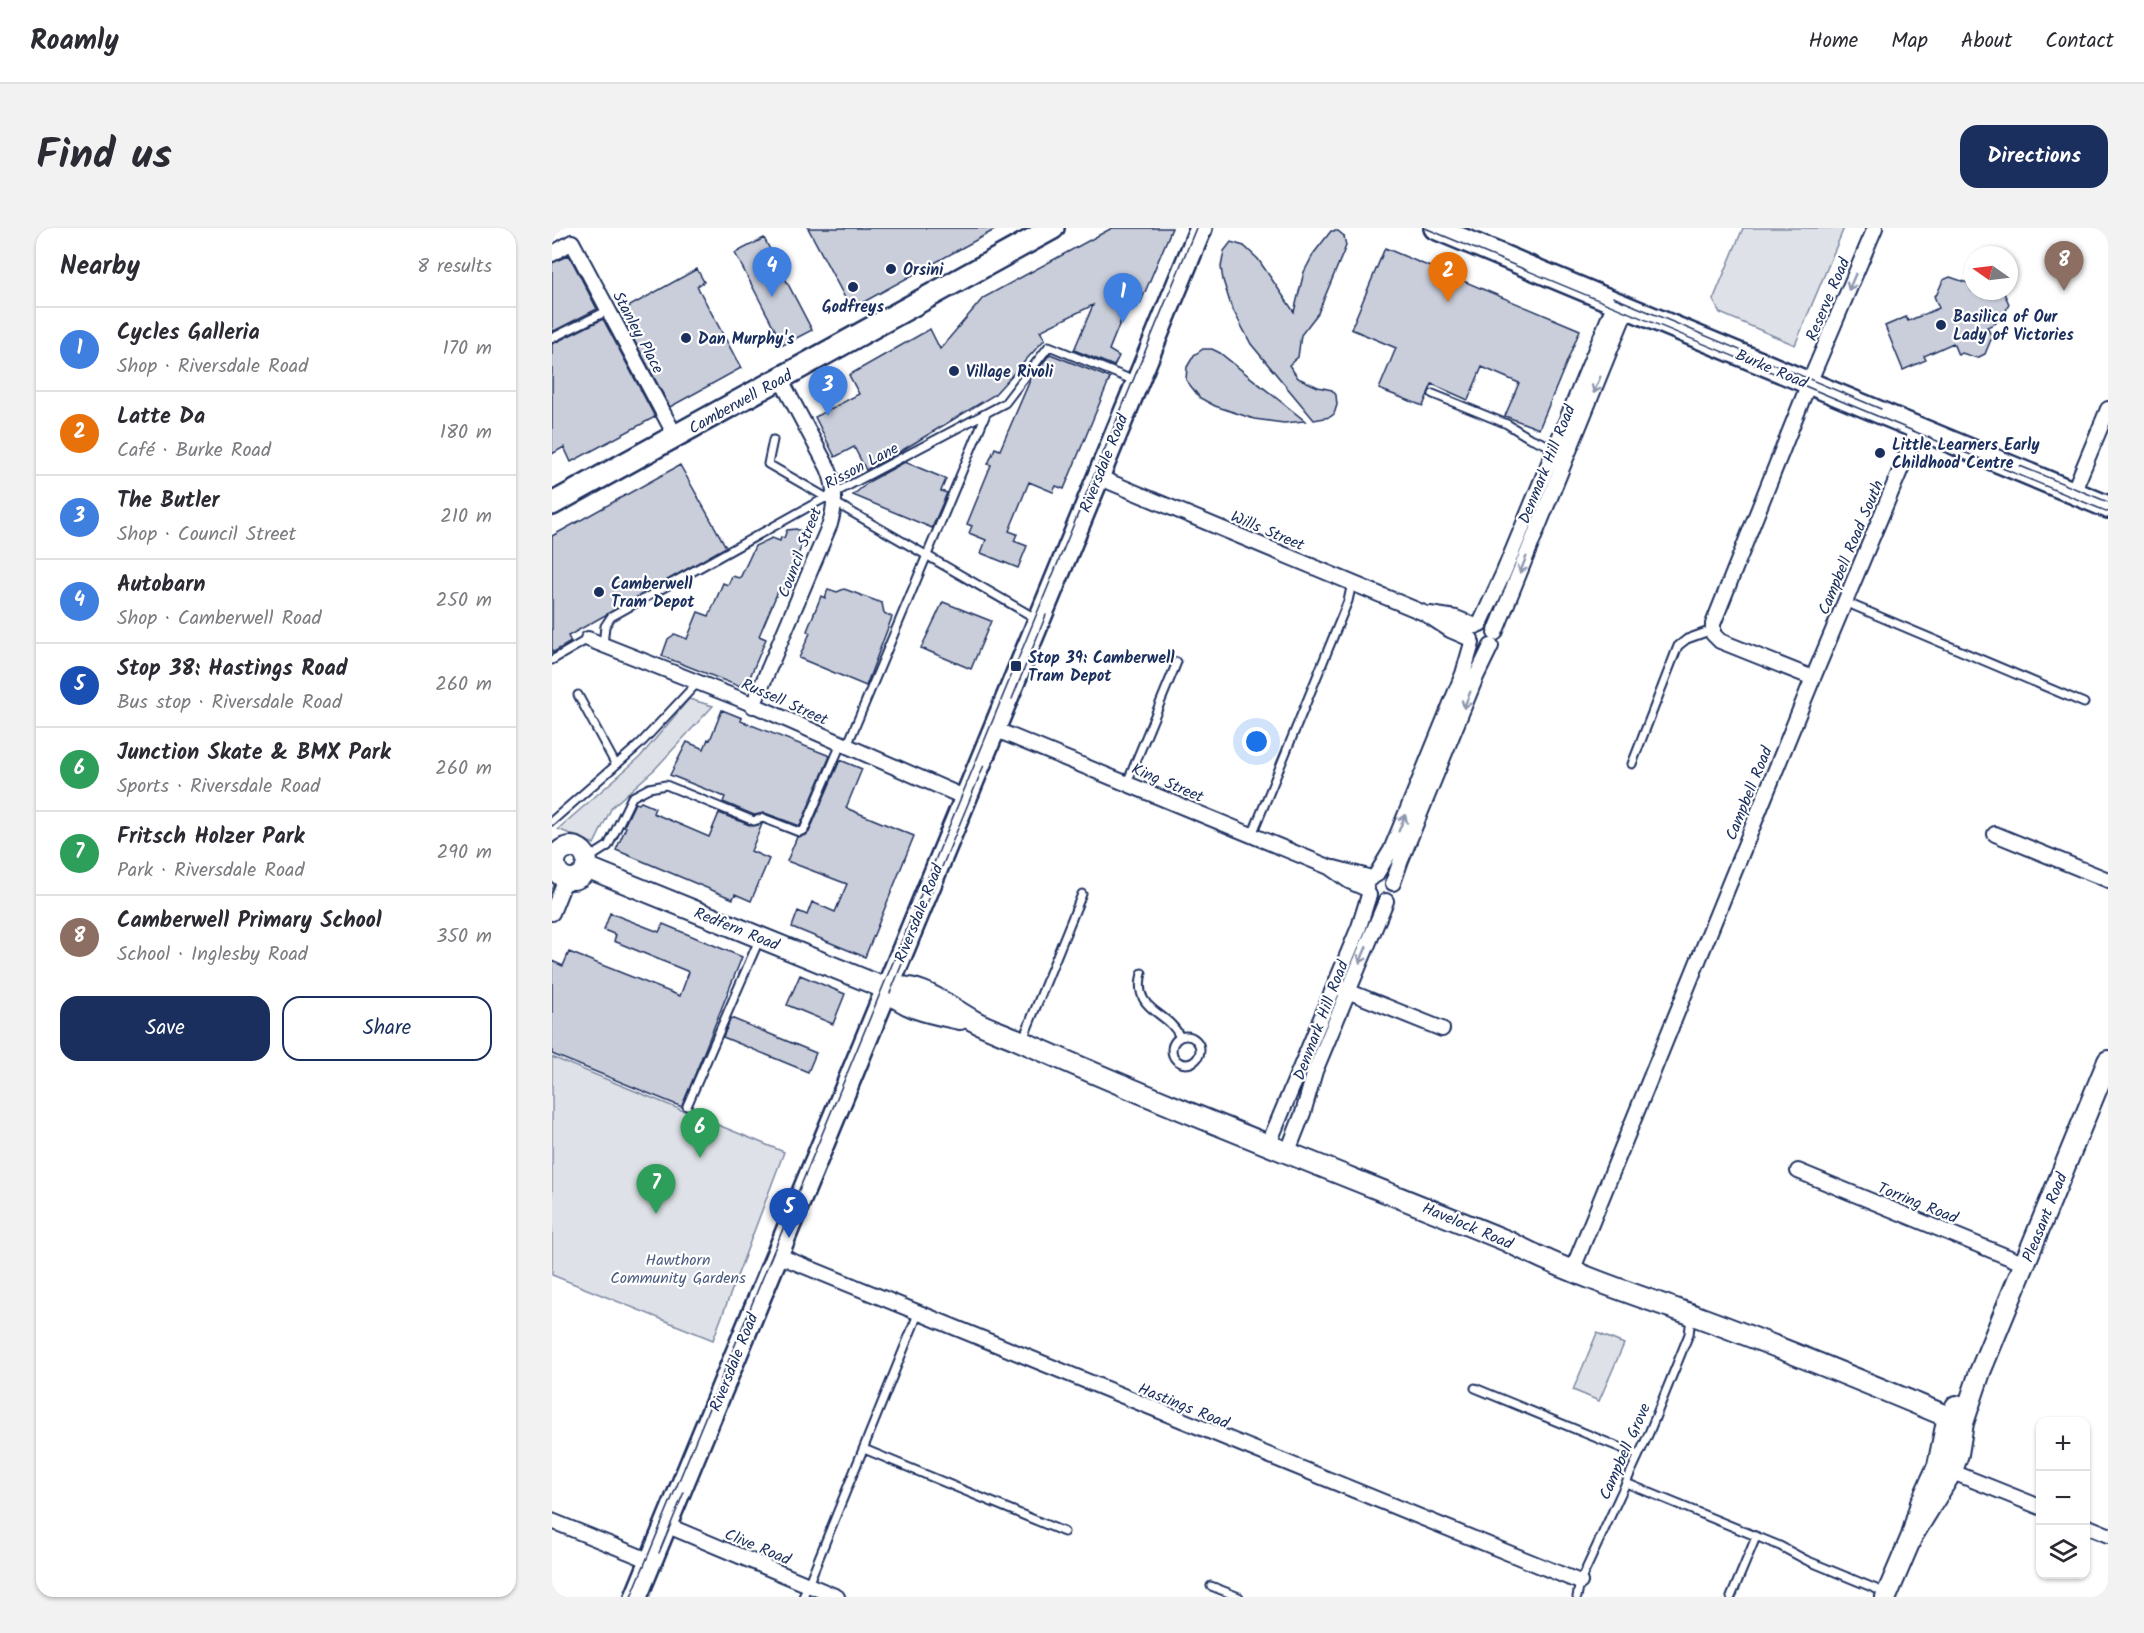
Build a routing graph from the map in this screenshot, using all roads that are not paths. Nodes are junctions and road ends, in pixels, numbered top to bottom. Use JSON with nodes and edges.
{"nodes":[{"id":1,"x":1053,"y":228,"type":"edge"},
{"id":2,"x":1201,"y":228,"type":"edge"},
{"id":3,"x":1436,"y":228,"type":"edge"},
{"id":4,"x":1875,"y":228,"type":"edge"},
{"id":5,"x":552,"y":254,"type":"edge"},
{"id":6,"x":1621,"y":305,"type":"junction"},
{"id":7,"x":609,"y":310,"type":"junction"},
{"id":8,"x":552,"y":338,"type":"edge"},
{"id":9,"x":780,"y":378,"type":"junction"},
{"id":10,"x":1137,"y":381,"type":"junction"},
{"id":11,"x":1809,"y":383,"type":"junction"},
{"id":12,"x":1433,"y":394,"type":"dead end"},
{"id":13,"x":2108,"y":410,"type":"edge"},
{"id":14,"x":986,"y":414,"type":"junction"},
{"id":15,"x":1918,"y":428,"type":"junction"},
{"id":16,"x":676,"y":437,"type":"junction"},
{"id":17,"x":773,"y":440,"type":"dead end"},
{"id":18,"x":1555,"y":448,"type":"junction"},
{"id":19,"x":1569,"y":454,"type":"junction"},
{"id":20,"x":1098,"y":477,"type":"junction"},
{"id":21,"x":2073,"y":493,"type":"junction"},
{"id":22,"x":832,"y":498,"type":"junction"},
{"id":23,"x":552,"y":504,"type":"edge"},
{"id":24,"x":2108,"y":507,"type":"edge"},
{"id":25,"x":928,"y":556,"type":"junction"},
{"id":26,"x":1352,"y":583,"type":"junction"},
{"id":27,"x":1845,"y":602,"type":"junction"},
{"id":28,"x":1039,"y":621,"type":"junction"},
{"id":29,"x":1712,"y":630,"type":"junction"},
{"id":30,"x":1475,"y":633,"type":"junction"},
{"id":31,"x":588,"y":639,"type":"joint"},
{"id":32,"x":1493,"y":639,"type":"junction"},
{"id":33,"x":603,"y":645,"type":"junction"},
{"id":34,"x":552,"y":660,"type":"edge"},
{"id":35,"x":1177,"y":662,"type":"dead end"},
{"id":36,"x":1813,"y":678,"type":"junction"},
{"id":37,"x":698,"y":682,"type":"junction"},
{"id":38,"x":578,"y":695,"type":"dead end"},
{"id":39,"x":2084,"y":703,"type":"dead end"},
{"id":40,"x":753,"y":706,"type":"junction"},
{"id":41,"x":994,"y":729,"type":"junction"},
{"id":42,"x":844,"y":745,"type":"junction"},
{"id":43,"x":1632,"y":764,"type":"dead end"},
{"id":44,"x":616,"y":765,"type":"junction"},
{"id":45,"x":1127,"y":783,"type":"junction"},
{"id":46,"x":966,"y":798,"type":"junction"},
{"id":47,"x":552,"y":820,"type":"edge"},
{"id":48,"x":1995,"y":834,"type":"dead end"},
{"id":49,"x":1252,"y":835,"type":"junction"},
{"id":50,"x":555,"y":851,"type":"edge"},
{"id":51,"x":586,"y":864,"type":"junction"},
{"id":52,"x":566,"y":878,"type":"junction"},
{"id":53,"x":2108,"y":880,"type":"edge"},
{"id":54,"x":1394,"y":883,"type":"junction"},
{"id":55,"x":1371,"y":884,"type":"junction"},
{"id":56,"x":1082,"y":894,"type":"dead end"},
{"id":57,"x":1386,"y":901,"type":"junction"},
{"id":58,"x":552,"y":913,"type":"edge"},
{"id":59,"x":760,"y":937,"type":"junction"},
{"id":60,"x":1142,"y":973,"type":"dead end"},
{"id":61,"x":1342,"y":988,"type":"junction"},
{"id":62,"x":887,"y":989,"type":"junction"},
{"id":63,"x":1442,"y":1029,"type":"dead end"},
{"id":64,"x":1180,"y":1037,"type":"junction"},
{"id":65,"x":1022,"y":1042,"type":"junction"},
{"id":66,"x":2108,"y":1061,"type":"edge"},
{"id":67,"x":687,"y":1106,"type":"dead end"},
{"id":68,"x":1269,"y":1143,"type":"junction"},
{"id":69,"x":1288,"y":1151,"type":"junction"},
{"id":70,"x":1798,"y":1171,"type":"dead end"},
{"id":71,"x":777,"y":1256,"type":"junction"},
{"id":72,"x":2025,"y":1264,"type":"junction"},
{"id":73,"x":1572,"y":1271,"type":"junction"},
{"id":74,"x":918,"y":1314,"type":"junction"},
{"id":75,"x":1692,"y":1315,"type":"junction"},
{"id":76,"x":1475,"y":1388,"type":"dead end"},
{"id":77,"x":1957,"y":1420,"type":"junction"},
{"id":78,"x":864,"y":1449,"type":"junction"},
{"id":79,"x":1638,"y":1455,"type":"junction"},
{"id":80,"x":1945,"y":1468,"type":"junction"},
{"id":81,"x":1626,"y":1483,"type":"junction"},
{"id":82,"x":2036,"y":1505,"type":"edge"},
{"id":83,"x":552,"y":1521,"type":"edge"},
{"id":84,"x":666,"y":1525,"type":"junction"},
{"id":85,"x":2090,"y":1528,"type":"edge"},
{"id":86,"x":1064,"y":1532,"type":"dead end"},
{"id":87,"x":2108,"y":1535,"type":"edge"},
{"id":88,"x":1756,"y":1537,"type":"junction"},
{"id":89,"x":651,"y":1561,"type":"junction"},
{"id":90,"x":1580,"y":1582,"type":"junction"},
{"id":91,"x":1211,"y":1586,"type":"dead end"},
{"id":92,"x":806,"y":1591,"type":"edge"},
{"id":93,"x":1887,"y":1595,"type":"edge"},
{"id":94,"x":636,"y":1597,"type":"edge"},
{"id":95,"x":837,"y":1597,"type":"edge"},
{"id":96,"x":1239,"y":1597,"type":"edge"},
{"id":97,"x":1577,"y":1597,"type":"edge"},
{"id":98,"x":1731,"y":1597,"type":"edge"}],
"edges":[{"from":1,"to":9,"type":"main road","name":"Camberwell Road"},
{"from":2,"to":10,"type":"main road","name":"Riversdale Road"},
{"from":3,"to":6,"type":"main road","name":"Burke Road"},
{"from":4,"to":11,"type":"street","name":"Reserve Road","one_way":true},
{"from":5,"to":7,"type":"street","name":"Stanley Place"},
{"from":6,"to":11,"type":"main road","name":"Burke Road"},
{"from":6,"to":18,"type":"street","name":"Denmark Hill Road"},
{"from":6,"to":19,"type":"street","name":"Denmark Hill Road","one_way":true},
{"from":7,"to":8,"type":"lane"},
{"from":7,"to":16,"type":"street","name":"Stanley Place"},
{"from":9,"to":16,"type":"main road","name":"Camberwell Road"},
{"from":9,"to":22,"type":"street","name":"Council Street"},
{"from":10,"to":14,"type":"lane","name":"Risson Lane"},
{"from":10,"to":20,"type":"main road","name":"Riversdale Road"},
{"from":11,"to":15,"type":"main road","name":"Burke Road"},
{"from":11,"to":29,"type":"street"},
{"from":12,"to":18,"type":"lane"},
{"from":13,"to":21,"type":"street"},
{"from":14,"to":22,"type":"lane","name":"Risson Lane"},
{"from":14,"to":25,"type":"lane"},
{"from":15,"to":21,"type":"main road","name":"Burke Road"},
{"from":15,"to":27,"type":"street","name":"Campbell Road South"},
{"from":16,"to":23,"type":"main road","name":"Camberwell Road"},
{"from":17,"to":22,"type":"lane"},
{"from":18,"to":19,"type":"lane"},
{"from":18,"to":30,"type":"street","name":"Denmark Hill Road"},
{"from":19,"to":32,"type":"street","name":"Denmark Hill Road","one_way":true},
{"from":20,"to":26,"type":"street","name":"Wills Street"},
{"from":20,"to":28,"type":"main road","name":"Riversdale Road"},
{"from":21,"to":24,"type":"main road","name":"Burke Road"},
{"from":22,"to":25,"type":"lane"},
{"from":22,"to":33,"type":"lane","name":"Risson Lane"},
{"from":22,"to":40,"type":"street","name":"Council Street"},
{"from":25,"to":28,"type":"lane"},
{"from":25,"to":42,"type":"lane"},
{"from":26,"to":30,"type":"street","name":"Wills Street"},
{"from":26,"to":49,"type":"lane"},
{"from":27,"to":36,"type":"street","name":"Campbell Road South"},
{"from":27,"to":39,"type":"lane"},
{"from":28,"to":41,"type":"main road","name":"Riversdale Road"},
{"from":29,"to":36,"type":"street"},
{"from":29,"to":43,"type":"lane"},
{"from":30,"to":32,"type":"street"},
{"from":30,"to":32,"type":"street"},
{"from":55,"to":30,"type":"street","name":"Denmark Hill Road","one_way":true},
{"from":31,"to":33,"type":"street","name":"Russell Street"},
{"from":31,"to":34,"type":"lane"},
{"from":32,"to":54,"type":"street","name":"Denmark Hill Road","one_way":true},
{"from":33,"to":37,"type":"street","name":"Russell Street"},
{"from":35,"to":45,"type":"lane"},
{"from":36,"to":73,"type":"street","name":"Campbell Road"},
{"from":37,"to":40,"type":"street","name":"Russell Street"},
{"from":37,"to":44,"type":"lane"},
{"from":38,"to":44,"type":"lane"},
{"from":40,"to":42,"type":"street","name":"Russell Street"},
{"from":41,"to":45,"type":"street","name":"King Street"},
{"from":41,"to":46,"type":"main road","name":"Riversdale Road"},
{"from":42,"to":46,"type":"street","name":"Russell Street"},
{"from":42,"to":51,"type":"lane"},
{"from":44,"to":47,"type":"lane"},
{"from":45,"to":49,"type":"street","name":"King Street"},
{"from":46,"to":62,"type":"main road","name":"Riversdale Road"},
{"from":48,"to":53,"type":"street"},
{"from":49,"to":55,"type":"street","name":"King Street"},
{"from":50,"to":51,"type":"street"},
{"from":50,"to":52,"type":"street"},
{"from":51,"to":52,"type":"street"},
{"from":51,"to":59,"type":"street","name":"Redfern Road"},
{"from":52,"to":58,"type":"street"},
{"from":54,"to":55,"type":"street"},
{"from":54,"to":57,"type":"street"},
{"from":55,"to":57,"type":"street"},
{"from":55,"to":61,"type":"street","name":"Denmark Hill Road"},
{"from":56,"to":65,"type":"lane"},
{"from":57,"to":61,"type":"street","name":"Denmark Hill Road","one_way":true},
{"from":59,"to":62,"type":"street","name":"Redfern Road"},
{"from":59,"to":67,"type":"lane"},
{"from":60,"to":64,"type":"lane"},
{"from":61,"to":63,"type":"street"},
{"from":61,"to":68,"type":"street","name":"Denmark Hill Road"},
{"from":61,"to":69,"type":"street","name":"Denmark Hill Road"},
{"from":62,"to":65,"type":"street","name":"Havelock Road"},
{"from":62,"to":71,"type":"main road","name":"Riversdale Road"},
{"from":64,"to":64,"type":"lane"},
{"from":65,"to":68,"type":"street","name":"Havelock Road"},
{"from":66,"to":72,"type":"street","name":"Pleasant Road"},
{"from":68,"to":69,"type":"street","name":"Havelock Road"},
{"from":69,"to":73,"type":"street","name":"Havelock Road"},
{"from":70,"to":72,"type":"street","name":"Torring Road"},
{"from":71,"to":74,"type":"street","name":"Hastings Road"},
{"from":71,"to":84,"type":"main road","name":"Riversdale Road"},
{"from":72,"to":77,"type":"street","name":"Pleasant Road"},
{"from":73,"to":75,"type":"street","name":"Havelock Road"},
{"from":74,"to":78,"type":"lane"},
{"from":74,"to":90,"type":"street","name":"Hastings Road"},
{"from":75,"to":77,"type":"street","name":"Havelock Road"},
{"from":75,"to":79,"type":"lane","name":"Campbell Grove"},
{"from":76,"to":79,"type":"lane"},
{"from":77,"to":80,"type":"street","name":"Pleasant Road"},
{"from":78,"to":86,"type":"lane"},
{"from":78,"to":92,"type":"lane"},
{"from":79,"to":81,"type":"lane","name":"Campbell Grove"},
{"from":80,"to":82,"type":"street"},
{"from":80,"to":93,"type":"street","name":"Pleasant Road"},
{"from":81,"to":88,"type":"lane"},
{"from":81,"to":90,"type":"lane","name":"Campbell Grove"},
{"from":83,"to":89,"type":"street"},
{"from":84,"to":89,"type":"main road","name":"Riversdale Road"},
{"from":84,"to":92,"type":"street","name":"Clive Road"},
{"from":85,"to":87,"type":"street"},
{"from":88,"to":93,"type":"lane"},
{"from":88,"to":98,"type":"lane"},
{"from":89,"to":94,"type":"main road","name":"Riversdale Road"},
{"from":90,"to":97,"type":"lane","name":"Campbell Grove"},
{"from":91,"to":96,"type":"lane"},
{"from":92,"to":95,"type":"street","name":"Clive Road"}]}
